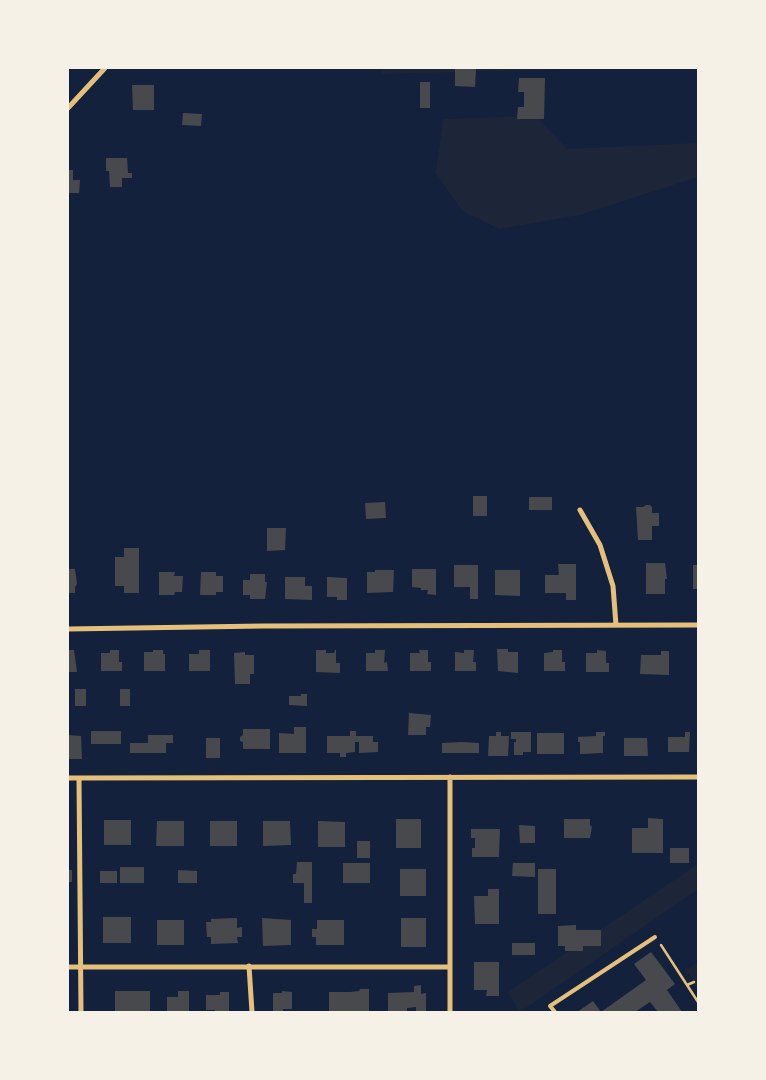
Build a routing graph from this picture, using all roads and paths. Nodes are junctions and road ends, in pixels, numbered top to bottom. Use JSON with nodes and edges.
{"nodes":[{"id":1,"x":105,"y":68,"type":"edge"},
{"id":2,"x":68,"y":108,"type":"edge"},
{"id":3,"x":580,"y":510,"type":"dead end"},
{"id":4,"x":616,"y":625,"type":"junction"},
{"id":5,"x":698,"y":625,"type":"edge"},
{"id":6,"x":68,"y":629,"type":"edge"},
{"id":7,"x":450,"y":777,"type":"junction"},
{"id":8,"x":698,"y":777,"type":"edge"},
{"id":9,"x":68,"y":778,"type":"edge"},
{"id":10,"x":79,"y":778,"type":"junction"},
{"id":11,"x":655,"y":937,"type":"joint"},
{"id":12,"x":249,"y":966,"type":"junction"},
{"id":13,"x":68,"y":967,"type":"edge"},
{"id":14,"x":81,"y":967,"type":"junction"},
{"id":15,"x":450,"y":967,"type":"junction"},
{"id":16,"x":694,"y":982,"type":"dead end"},
{"id":17,"x":687,"y":985,"type":"junction"},
{"id":18,"x":698,"y":1002,"type":"edge"},
{"id":19,"x":81,"y":1012,"type":"edge"},
{"id":20,"x":252,"y":1012,"type":"edge"},
{"id":21,"x":450,"y":1012,"type":"edge"},
{"id":22,"x":555,"y":1012,"type":"edge"}],
"edges":[{"from":1,"to":2,"type":"street"},
{"from":3,"to":4,"type":"street"},
{"from":4,"to":5,"type":"street"},
{"from":4,"to":6,"type":"street"},
{"from":7,"to":8,"type":"street"},
{"from":7,"to":10,"type":"street"},
{"from":7,"to":15,"type":"street"},
{"from":9,"to":10,"type":"street"},
{"from":10,"to":14,"type":"street"},
{"from":11,"to":17,"type":"path"},
{"from":11,"to":22,"type":"lane"},
{"from":12,"to":14,"type":"street"},
{"from":12,"to":15,"type":"street"},
{"from":12,"to":20,"type":"street"},
{"from":13,"to":14,"type":"street"},
{"from":14,"to":19,"type":"street"},
{"from":15,"to":21,"type":"street"},
{"from":16,"to":17,"type":"path"},
{"from":17,"to":18,"type":"path"}]}
